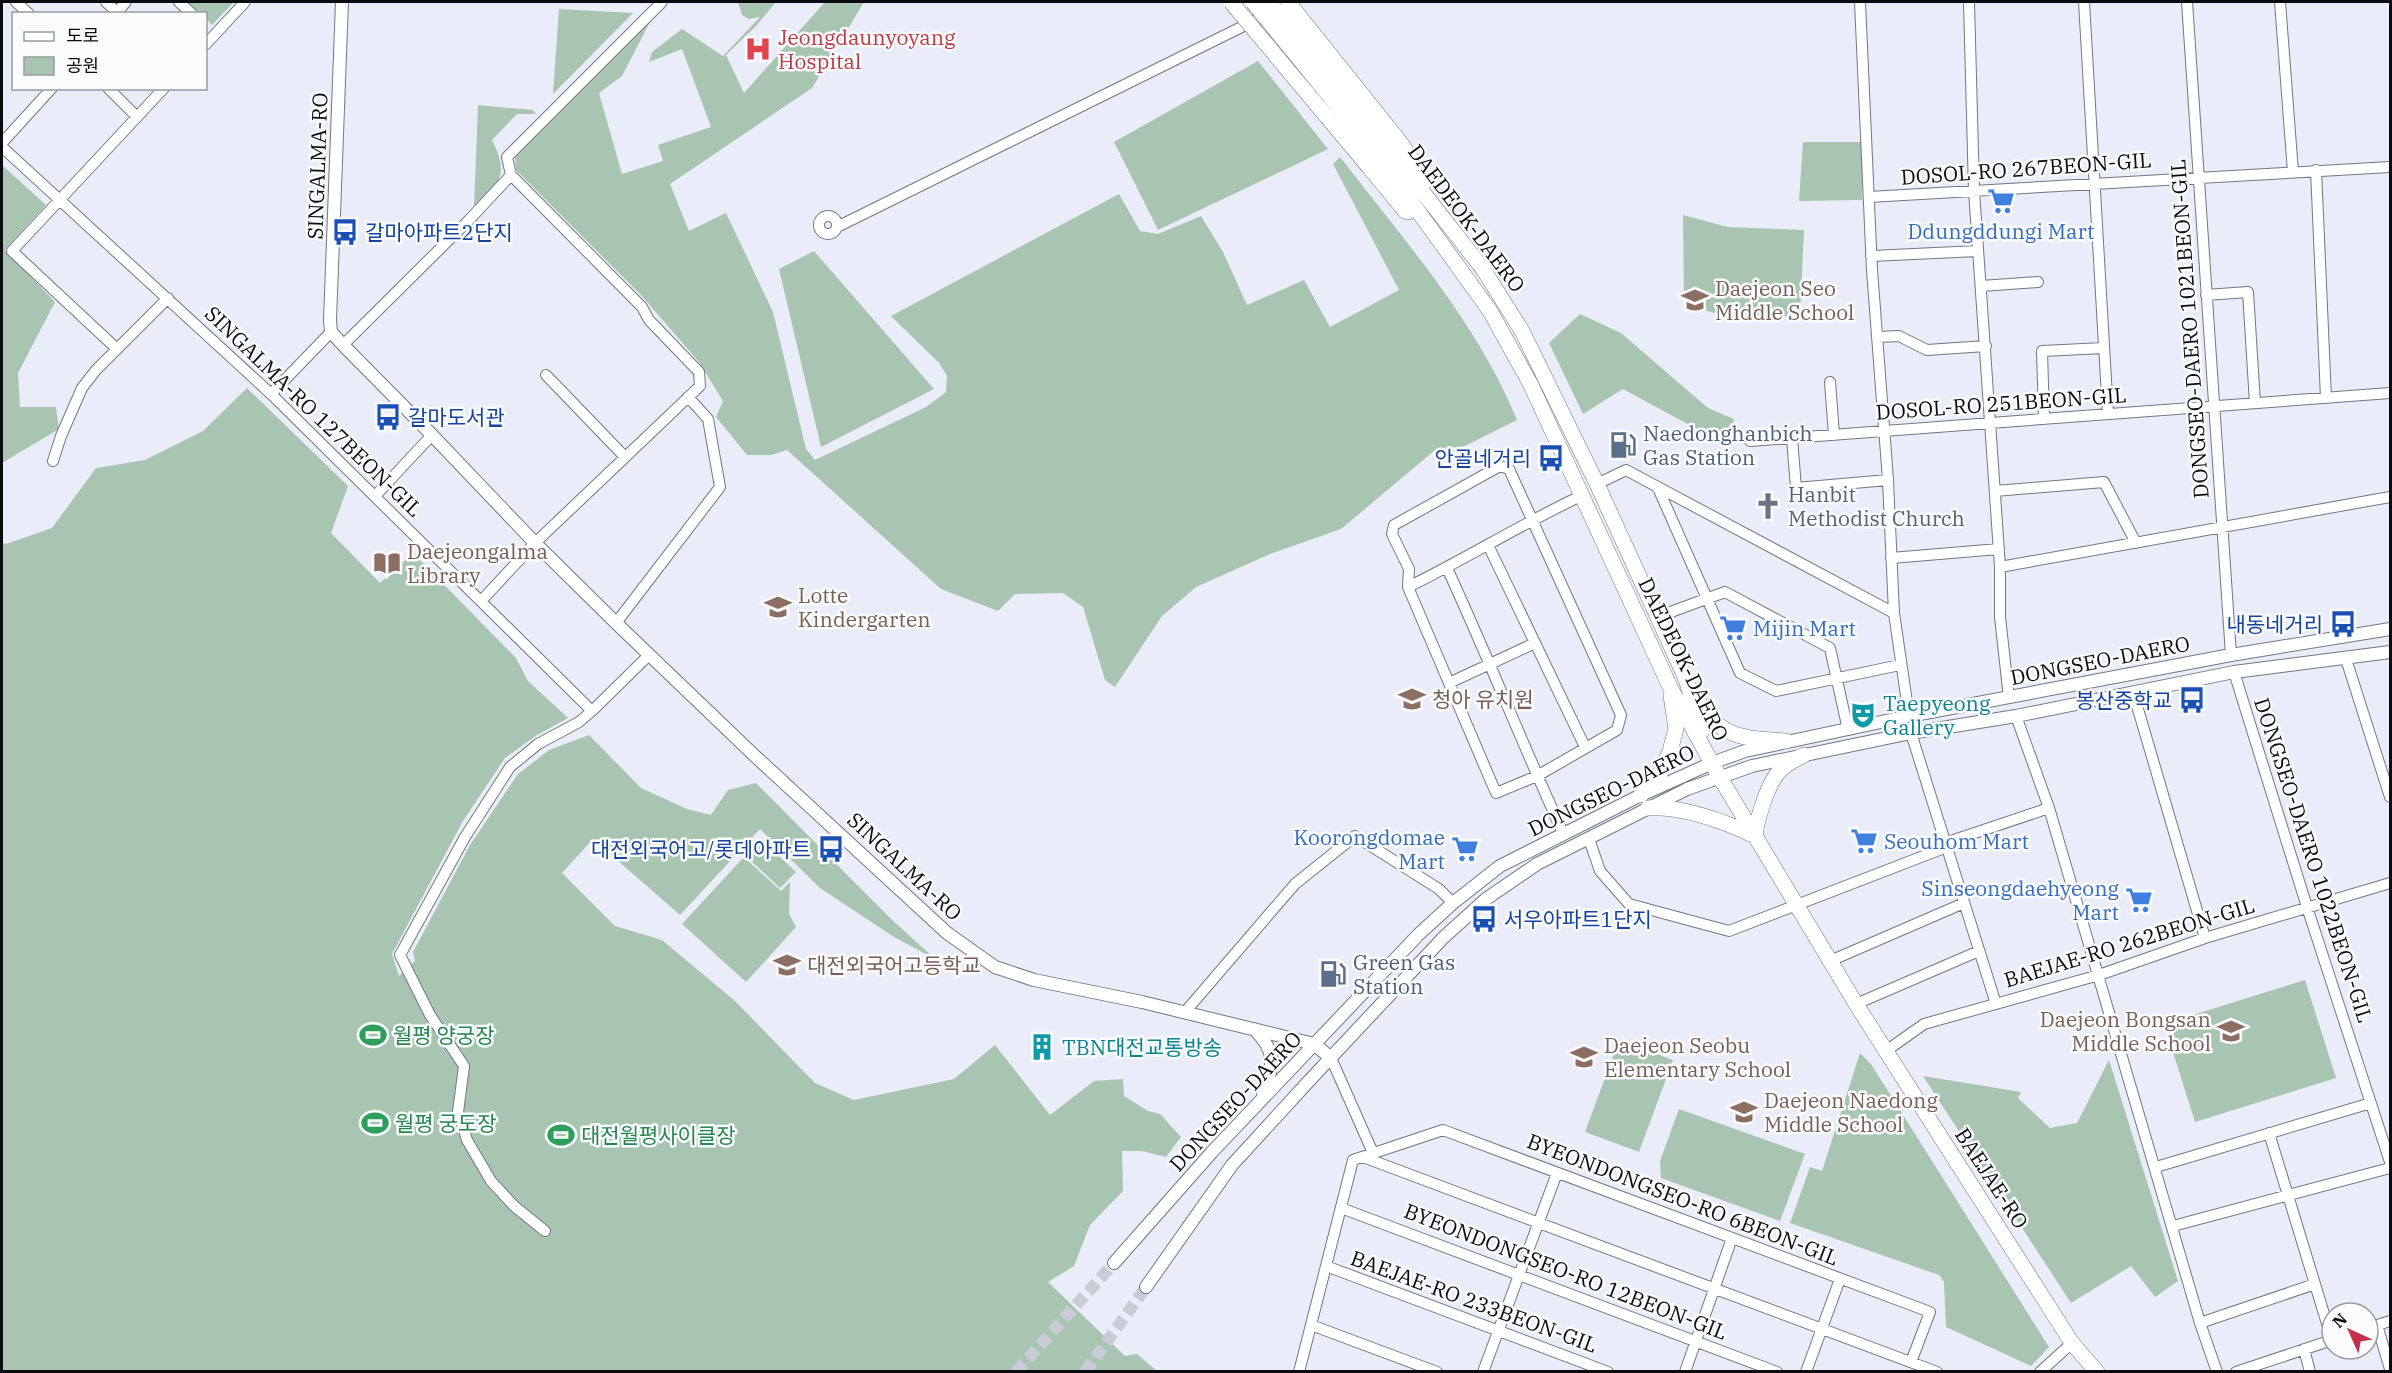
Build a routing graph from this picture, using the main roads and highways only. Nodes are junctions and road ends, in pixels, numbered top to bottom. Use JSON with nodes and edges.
{"nodes":[{"id":1,"x":1231,"y":2,"type":"edge"},
{"id":2,"x":1253,"y":2,"type":"edge"},
{"id":3,"x":1269,"y":2,"type":"edge"},
{"id":4,"x":1290,"y":2,"type":"edge"},
{"id":5,"x":1384,"y":153,"type":"junction"},
{"id":6,"x":1686,"y":679,"type":"junction"},
{"id":7,"x":1670,"y":687,"type":"junction"},
{"id":8,"x":1786,"y":741,"type":"road end"},
{"id":9,"x":1804,"y":755,"type":"road end"},
{"id":10,"x":1715,"y":769,"type":"junction"},
{"id":11,"x":1755,"y":836,"type":"junction"},
{"id":12,"x":2097,"y":1371,"type":"edge"}],
"edges":[{"from":1,"to":5,"type":"main road","bridge":true},
{"from":2,"to":5,"type":"main road","bridge":true},
{"from":3,"to":5,"type":"main road","bridge":true},
{"from":4,"to":5,"type":"main road","bridge":true},
{"from":5,"to":6,"type":"main road","name":"DAEDEOK-DAERO"},
{"from":5,"to":7,"type":"main road","name":"DAEDEOK-DAERO"},
{"from":6,"to":8,"type":"main road"},
{"from":6,"to":10,"type":"main road","name":"DAEDEOK-DAERO"},
{"from":7,"to":10,"type":"main road","name":"DAEDEOK-DAERO"},
{"from":7,"to":11,"type":"main road"},
{"from":9,"to":11,"type":"main road"},
{"from":10,"to":11,"type":"main road","name":"BAEJAE-RO"},
{"from":11,"to":12,"type":"main road","name":"BAEJAE-RO"}]}
